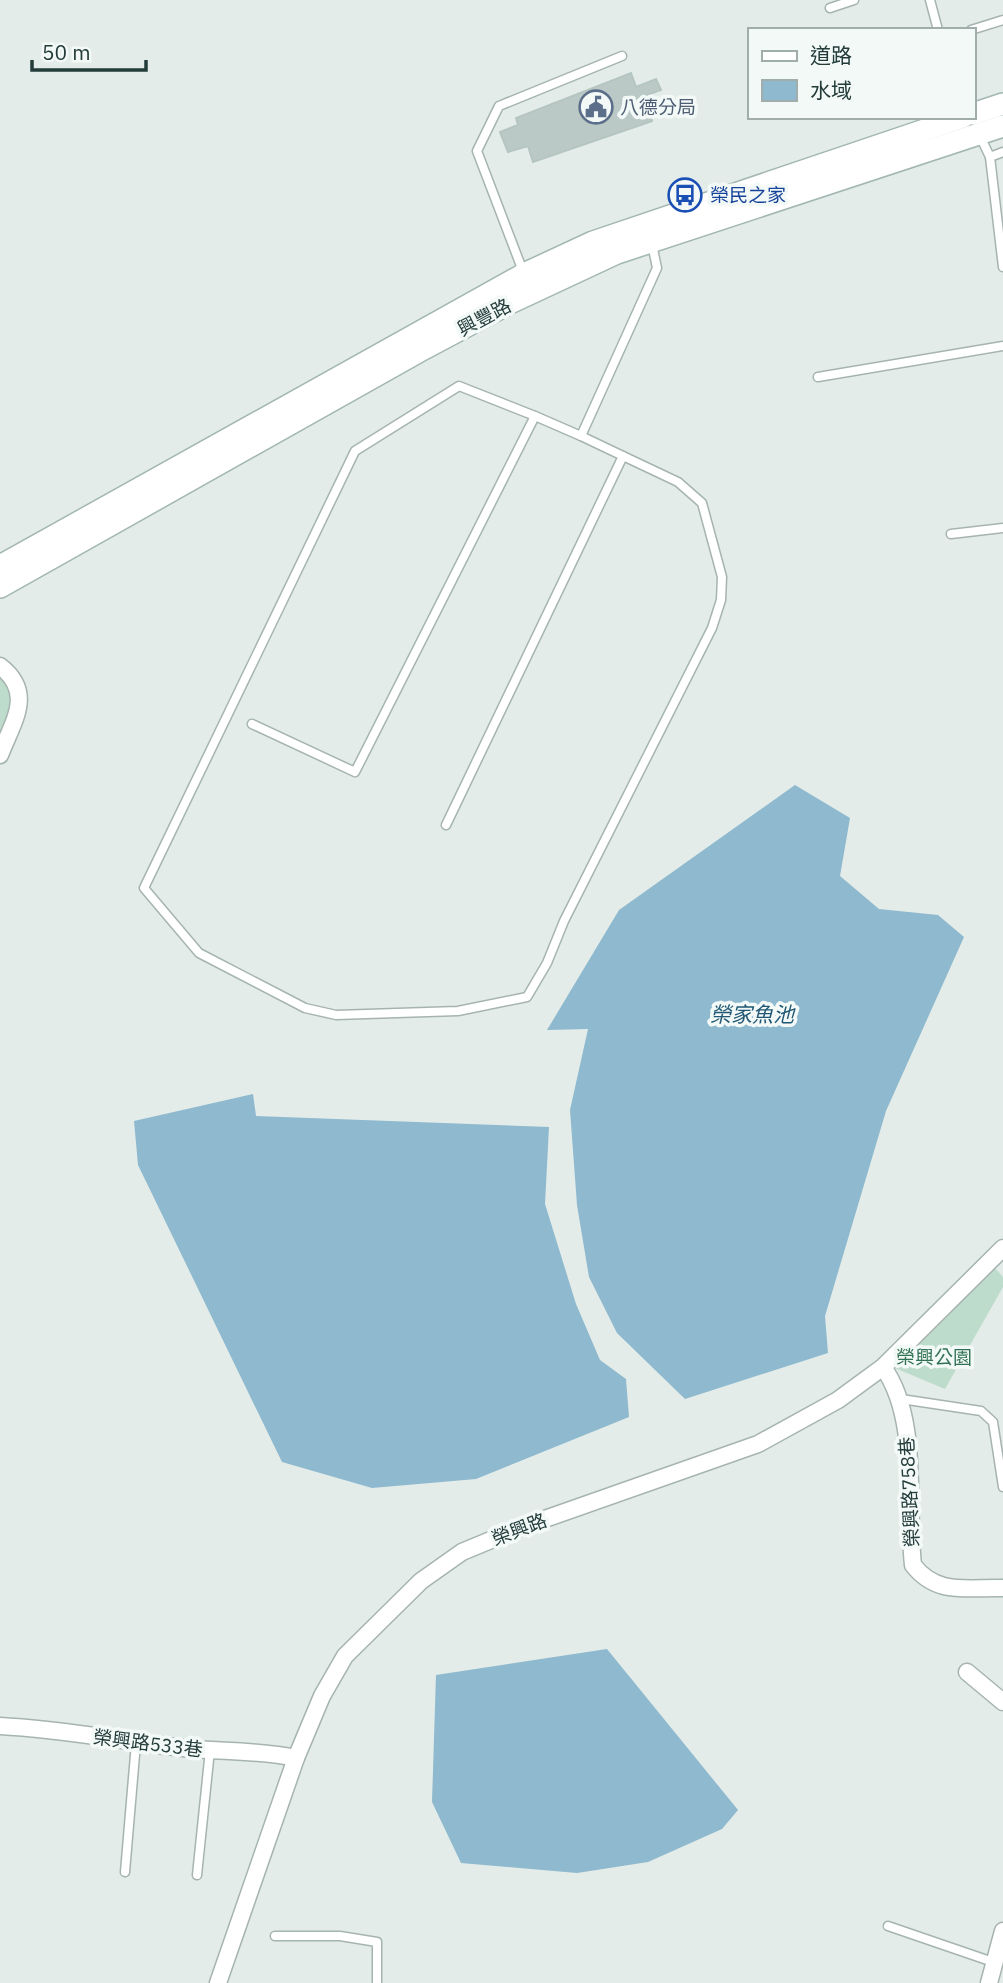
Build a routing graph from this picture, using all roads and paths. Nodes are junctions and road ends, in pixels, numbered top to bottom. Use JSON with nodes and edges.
{"nodes":[{"id":1,"x":854,"y":0,"type":"edge"},
{"id":2,"x":930,"y":0,"type":"edge"},
{"id":3,"x":830,"y":8,"type":"dead end"},
{"id":4,"x":1003,"y":20,"type":"edge"},
{"id":5,"x":937,"y":28,"type":"edge"},
{"id":6,"x":975,"y":29,"type":"edge"},
{"id":7,"x":622,"y":56,"type":"dead end"},
{"id":8,"x":1003,"y":104,"type":"edge"},
{"id":9,"x":957,"y":119,"type":"edge"},
{"id":10,"x":976,"y":124,"type":"edge"},
{"id":11,"x":1003,"y":126,"type":"edge"},
{"id":12,"x":1003,"y":152,"type":"edge"},
{"id":13,"x":990,"y":157,"type":"junction"},
{"id":14,"x":649,"y":232,"type":"junction"},
{"id":15,"x":1003,"y":267,"type":"edge"},
{"id":16,"x":524,"y":274,"type":"junction"},
{"id":17,"x":1003,"y":346,"type":"edge"},
{"id":18,"x":818,"y":377,"type":"dead end"},
{"id":19,"x":535,"y":416,"type":"junction"},
{"id":20,"x":580,"y":436,"type":"junction"},
{"id":21,"x":623,"y":456,"type":"junction"},
{"id":22,"x":1003,"y":528,"type":"edge"},
{"id":23,"x":951,"y":534,"type":"dead end"},
{"id":24,"x":0,"y":566,"type":"edge"},
{"id":25,"x":0,"y":587,"type":"edge"},
{"id":26,"x":0,"y":666,"type":"edge"},
{"id":27,"x":252,"y":724,"type":"dead end"},
{"id":28,"x":0,"y":755,"type":"edge"},
{"id":29,"x":446,"y":825,"type":"dead end"},
{"id":30,"x":1003,"y":1248,"type":"edge"},
{"id":31,"x":883,"y":1367,"type":"junction"},
{"id":32,"x":901,"y":1399,"type":"junction"},
{"id":33,"x":1003,"y":1487,"type":"edge"},
{"id":34,"x":1003,"y":1588,"type":"edge"},
{"id":35,"x":967,"y":1672,"type":"dead end"},
{"id":36,"x":1003,"y":1702,"type":"edge"},
{"id":37,"x":0,"y":1726,"type":"edge"},
{"id":38,"x":136,"y":1742,"type":"junction"},
{"id":39,"x":210,"y":1751,"type":"junction"},
{"id":40,"x":296,"y":1758,"type":"junction"},
{"id":41,"x":125,"y":1872,"type":"dead end"},
{"id":42,"x":197,"y":1875,"type":"dead end"},
{"id":43,"x":888,"y":1926,"type":"dead end"},
{"id":44,"x":1003,"y":1931,"type":"edge"},
{"id":45,"x":275,"y":1936,"type":"dead end"},
{"id":46,"x":993,"y":1962,"type":"junction"},
{"id":47,"x":218,"y":1983,"type":"edge"},
{"id":48,"x":377,"y":1983,"type":"edge"},
{"id":49,"x":989,"y":1983,"type":"edge"}],
"edges":[{"from":1,"to":3,"type":"lane"},
{"from":2,"to":5,"type":"lane"},
{"from":4,"to":6,"type":"lane"},
{"from":7,"to":16,"type":"lane"},
{"from":8,"to":10,"type":"main road","name":"興豐路"},
{"from":9,"to":14,"type":"main road","name":"興豐路"},
{"from":10,"to":11,"type":"main road","name":"興豐路"},
{"from":10,"to":13,"type":"lane"},
{"from":10,"to":14,"type":"main road","name":"興豐路"},
{"from":12,"to":13,"type":"lane"},
{"from":13,"to":15,"type":"lane"},
{"from":14,"to":16,"type":"main road","name":"興豐路"},
{"from":14,"to":20,"type":"lane"},
{"from":14,"to":25,"type":"main road","name":"興豐路"},
{"from":16,"to":24,"type":"main road","name":"興豐路"},
{"from":17,"to":18,"type":"lane"},
{"from":19,"to":20,"type":"lane"},
{"from":19,"to":21,"type":"lane"},
{"from":19,"to":27,"type":"lane"},
{"from":20,"to":21,"type":"lane"},
{"from":21,"to":29,"type":"lane"},
{"from":22,"to":23,"type":"lane"},
{"from":26,"to":28,"type":"street"},
{"from":30,"to":31,"type":"street","name":"榮興路"},
{"from":31,"to":32,"type":"street","name":"榮興路758巷"},
{"from":31,"to":40,"type":"street","name":"榮興路"},
{"from":32,"to":33,"type":"lane"},
{"from":32,"to":34,"type":"street","name":"榮興路758巷"},
{"from":35,"to":36,"type":"street"},
{"from":37,"to":38,"type":"street","name":"榮興路533巷"},
{"from":38,"to":39,"type":"street","name":"榮興路533巷"},
{"from":38,"to":41,"type":"lane"},
{"from":39,"to":40,"type":"street","name":"榮興路533巷"},
{"from":39,"to":42,"type":"lane"},
{"from":40,"to":47,"type":"street","name":"榮興路"},
{"from":43,"to":46,"type":"lane"},
{"from":44,"to":46,"type":"street"},
{"from":45,"to":48,"type":"lane"},
{"from":46,"to":49,"type":"street"}]}
